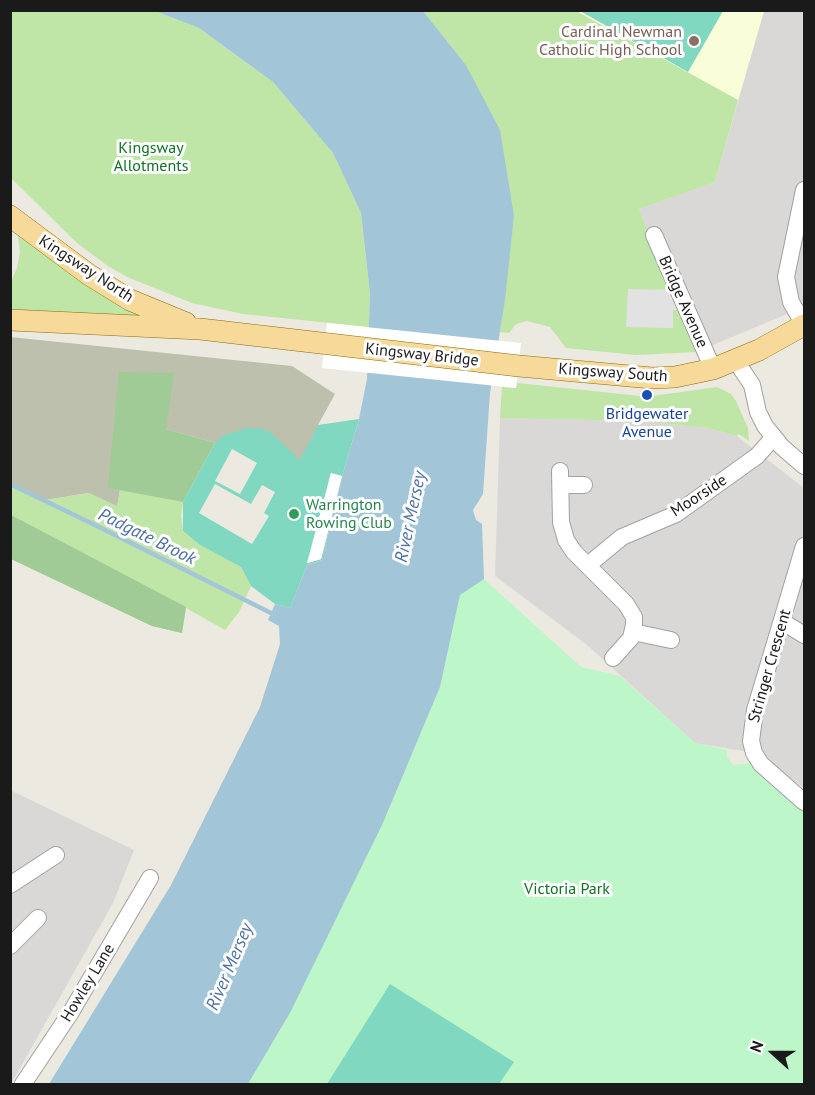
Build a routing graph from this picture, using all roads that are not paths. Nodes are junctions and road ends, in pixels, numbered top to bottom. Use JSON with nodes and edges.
{"nodes":[{"id":1,"x":804,"y":190,"type":"edge"},
{"id":2,"x":10,"y":216,"type":"edge"},
{"id":3,"x":654,"y":235,"type":"dead end"},
{"id":4,"x":10,"y":320,"type":"edge"},
{"id":5,"x":804,"y":325,"type":"edge"},
{"id":6,"x":200,"y":329,"type":"junction"},
{"id":7,"x":325,"y":344,"type":"joint"},
{"id":8,"x":736,"y":361,"type":"junction"},
{"id":9,"x":519,"y":366,"type":"joint"},
{"id":10,"x":713,"y":369,"type":"junction"},
{"id":11,"x":773,"y":438,"type":"junction"},
{"id":12,"x":804,"y":466,"type":"edge"},
{"id":13,"x":584,"y":484,"type":"dead end"},
{"id":14,"x":804,"y":546,"type":"edge"},
{"id":15,"x":588,"y":565,"type":"junction"},
{"id":16,"x":783,"y":621,"type":"junction"},
{"id":17,"x":633,"y":632,"type":"junction"},
{"id":18,"x":804,"y":635,"type":"edge"},
{"id":19,"x":670,"y":640,"type":"dead end"},
{"id":20,"x":613,"y":658,"type":"dead end"},
{"id":21,"x":804,"y":802,"type":"edge"},
{"id":22,"x":56,"y":855,"type":"dead end"},
{"id":23,"x":150,"y":878,"type":"dead end"},
{"id":24,"x":10,"y":885,"type":"edge"},
{"id":25,"x":38,"y":918,"type":"dead end"},
{"id":26,"x":10,"y":946,"type":"edge"},
{"id":27,"x":23,"y":1084,"type":"edge"}],
"edges":[{"from":1,"to":5,"type":"street"},
{"from":2,"to":6,"type":"main road","name":"Kingsway North"},
{"from":3,"to":10,"type":"street","name":"Bridge Avenue"},
{"from":4,"to":6,"type":"main road","name":"Kingsway North"},
{"from":5,"to":8,"type":"main road","name":"Kingsway South"},
{"from":6,"to":7,"type":"main road","name":"Kingsway North"},
{"from":7,"to":9,"type":"main road","name":"Kingsway Bridge"},
{"from":8,"to":10,"type":"main road","name":"Kingsway South"},
{"from":8,"to":11,"type":"street"},
{"from":9,"to":10,"type":"main road","name":"Kingsway South"},
{"from":11,"to":12,"type":"street"},
{"from":11,"to":15,"type":"street","name":"Moorside"},
{"from":13,"to":15,"type":"street"},
{"from":14,"to":16,"type":"street","name":"Stringer Crescent"},
{"from":15,"to":17,"type":"street"},
{"from":16,"to":18,"type":"street"},
{"from":16,"to":21,"type":"street","name":"Stringer Crescent"},
{"from":17,"to":19,"type":"street"},
{"from":17,"to":20,"type":"street"},
{"from":22,"to":24,"type":"street"},
{"from":23,"to":27,"type":"street","name":"Howley Lane"},
{"from":25,"to":26,"type":"street"}]}
